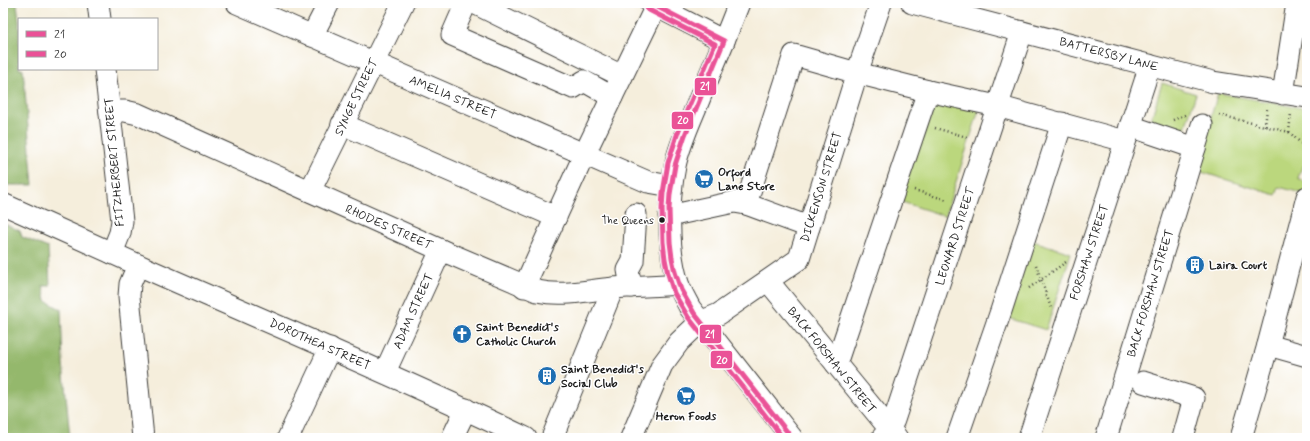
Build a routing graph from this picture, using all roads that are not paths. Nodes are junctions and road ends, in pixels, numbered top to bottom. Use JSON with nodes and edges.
{"nodes":[{"id":1,"x":98,"y":3,"type":"edge"},
{"id":2,"x":236,"y":3,"type":"edge"},
{"id":3,"x":329,"y":3,"type":"edge"},
{"id":4,"x":402,"y":3,"type":"edge"},
{"id":5,"x":466,"y":3,"type":"edge"},
{"id":6,"x":474,"y":3,"type":"edge"},
{"id":7,"x":739,"y":3,"type":"edge"},
{"id":8,"x":881,"y":3,"type":"edge"},
{"id":9,"x":912,"y":3,"type":"edge"},
{"id":10,"x":1297,"y":3,"type":"edge"},
{"id":11,"x":653,"y":5,"type":"edge"},
{"id":12,"x":100,"y":18,"type":"edge"},
{"id":13,"x":1022,"y":32,"type":"junction"},
{"id":14,"x":312,"y":36,"type":"junction"},
{"id":15,"x":724,"y":41,"type":"junction"},
{"id":16,"x":373,"y":62,"type":"junction"},
{"id":17,"x":1149,"y":65,"type":"junction"},
{"id":18,"x":105,"y":70,"type":"edge"},
{"id":19,"x":857,"y":73,"type":"junction"},
{"id":20,"x":622,"y":76,"type":"junction"},
{"id":21,"x":928,"y":91,"type":"junction"},
{"id":22,"x":612,"y":97,"type":"junction"},
{"id":23,"x":1288,"y":98,"type":"edge"},
{"id":24,"x":997,"y":106,"type":"junction"},
{"id":25,"x":110,"y":111,"type":"junction"},
{"id":26,"x":1198,"y":117,"type":"road end"},
{"id":27,"x":1062,"y":123,"type":"junction"},
{"id":28,"x":342,"y":124,"type":"junction"},
{"id":29,"x":1128,"y":134,"type":"junction"},
{"id":30,"x":1195,"y":148,"type":"junction"},
{"id":31,"x":585,"y":153,"type":"junction"},
{"id":32,"x":672,"y":186,"type":"junction"},
{"id":33,"x":310,"y":191,"type":"junction"},
{"id":34,"x":1307,"y":197,"type":"edge"},
{"id":35,"x":3,"y":204,"type":"edge"},
{"id":36,"x":746,"y":204,"type":"junction"},
{"id":37,"x":636,"y":214,"type":"dead end"},
{"id":38,"x":669,"y":216,"type":"junction"},
{"id":39,"x":556,"y":217,"type":"junction"},
{"id":40,"x":809,"y":227,"type":"junction"},
{"id":41,"x":441,"y":250,"type":"junction"},
{"id":42,"x":112,"y":253,"type":"junction"},
{"id":43,"x":138,"y":265,"type":"junction"},
{"id":44,"x":768,"y":281,"type":"junction"},
{"id":45,"x":678,"y":284,"type":"junction"},
{"id":46,"x":524,"y":286,"type":"junction"},
{"id":47,"x":622,"y":288,"type":"junction"},
{"id":48,"x":700,"y":322,"type":"junction"},
{"id":49,"x":1268,"y":345,"type":"junction"},
{"id":50,"x":330,"y":348,"type":"junction"},
{"id":51,"x":1307,"y":356,"type":"edge"},
{"id":52,"x":836,"y":364,"type":"junction"},
{"id":53,"x":385,"y":372,"type":"junction"},
{"id":54,"x":1143,"y":382,"type":"dead end"},
{"id":55,"x":466,"y":409,"type":"junction"},
{"id":56,"x":889,"y":435,"type":"edge"},
{"id":57,"x":143,"y":438,"type":"edge"},
{"id":58,"x":288,"y":438,"type":"edge"},
{"id":59,"x":452,"y":438,"type":"edge"},
{"id":60,"x":526,"y":438,"type":"edge"},
{"id":61,"x":552,"y":438,"type":"edge"},
{"id":62,"x":631,"y":438,"type":"edge"},
{"id":63,"x":792,"y":438,"type":"edge"},
{"id":64,"x":957,"y":438,"type":"edge"},
{"id":65,"x":1029,"y":438,"type":"edge"},
{"id":66,"x":1106,"y":438,"type":"edge"},
{"id":67,"x":1183,"y":438,"type":"edge"},
{"id":68,"x":1241,"y":438,"type":"edge"}],
"edges":[{"from":1,"to":12,"type":"street"},
{"from":2,"to":14,"type":"street","name":"AMELIA STREET"},
{"from":3,"to":14,"type":"street"},
{"from":4,"to":16,"type":"street","name":"SYNGE STREET"},
{"from":5,"to":22,"type":"street"},
{"from":6,"to":20,"type":"street"},
{"from":7,"to":15,"type":"street"},
{"from":8,"to":19,"type":"street","name":"DICKENSON STREET"},
{"from":9,"to":13,"type":"street","name":"BATTERSBY LANE"},
{"from":10,"to":23,"type":"street"},
{"from":11,"to":15,"type":"street"},
{"from":11,"to":20,"type":"street"},
{"from":13,"to":17,"type":"street","name":"BATTERSBY LANE"},
{"from":13,"to":24,"type":"street","name":"LEONARD STREET"},
{"from":14,"to":16,"type":"street","name":"AMELIA STREET"},
{"from":15,"to":32,"type":"street"},
{"from":16,"to":28,"type":"street","name":"SYNGE STREET"},
{"from":16,"to":31,"type":"street","name":"AMELIA STREET"},
{"from":17,"to":23,"type":"street","name":"BATTERSBY LANE"},
{"from":17,"to":29,"type":"street","name":"FORSHAW STREET"},
{"from":18,"to":25,"type":"street","name":"FITZHERBERT STREET"},
{"from":19,"to":21,"type":"street"},
{"from":19,"to":36,"type":"street"},
{"from":19,"to":40,"type":"street","name":"DICKENSON STREET"},
{"from":20,"to":22,"type":"street"},
{"from":21,"to":24,"type":"street"},
{"from":21,"to":52,"type":"street"},
{"from":22,"to":31,"type":"street"},
{"from":24,"to":27,"type":"street"},
{"from":24,"to":56,"type":"street","name":"LEONARD STREET"},
{"from":25,"to":33,"type":"street","name":"RHODES STREET"},
{"from":25,"to":42,"type":"street","name":"FITZHERBERT STREET"},
{"from":26,"to":30,"type":"street","name":"BACK FORSHAW STREET"},
{"from":27,"to":29,"type":"street"},
{"from":27,"to":64,"type":"street"},
{"from":28,"to":33,"type":"street","name":"SYNGE STREET"},
{"from":28,"to":39,"type":"street"},
{"from":29,"to":30,"type":"street"},
{"from":29,"to":65,"type":"street","name":"FORSHAW STREET"},
{"from":30,"to":66,"type":"street","name":"BACK FORSHAW STREET"},
{"from":31,"to":32,"type":"street","name":"AMELIA STREET"},
{"from":31,"to":39,"type":"street"},
{"from":32,"to":38,"type":"street"},
{"from":33,"to":41,"type":"street","name":"RHODES STREET"},
{"from":34,"to":49,"type":"street"},
{"from":35,"to":42,"type":"street","name":"DOROTHEA STREET"},
{"from":36,"to":38,"type":"street"},
{"from":36,"to":40,"type":"street"},
{"from":37,"to":47,"type":"street"},
{"from":38,"to":45,"type":"street"},
{"from":39,"to":46,"type":"street"},
{"from":40,"to":44,"type":"street","name":"DICKENSON STREET"},
{"from":41,"to":46,"type":"street","name":"RHODES STREET"},
{"from":41,"to":53,"type":"street","name":"ADAM STREET"},
{"from":42,"to":43,"type":"street","name":"DOROTHEA STREET"},
{"from":43,"to":50,"type":"street","name":"DOROTHEA STREET"},
{"from":43,"to":57,"type":"street"},
{"from":44,"to":48,"type":"street","name":"DICKENSON STREET"},
{"from":44,"to":52,"type":"street","name":"BACK FORSHAW STREET"},
{"from":45,"to":47,"type":"street","name":"RHODES STREET"},
{"from":45,"to":48,"type":"street"},
{"from":46,"to":47,"type":"street","name":"RHODES STREET"},
{"from":47,"to":61,"type":"street"},
{"from":48,"to":62,"type":"street","name":"DICKENSON STREET"},
{"from":48,"to":63,"type":"street"},
{"from":49,"to":51,"type":"street"},
{"from":49,"to":68,"type":"street"},
{"from":50,"to":53,"type":"street","name":"DOROTHEA STREET"},
{"from":50,"to":58,"type":"street"},
{"from":52,"to":56,"type":"street","name":"BACK FORSHAW STREET"},
{"from":53,"to":55,"type":"street","name":"DOROTHEA STREET"},
{"from":54,"to":67,"type":"street"},
{"from":55,"to":59,"type":"street"},
{"from":55,"to":60,"type":"street","name":"DOROTHEA STREET"}]}
